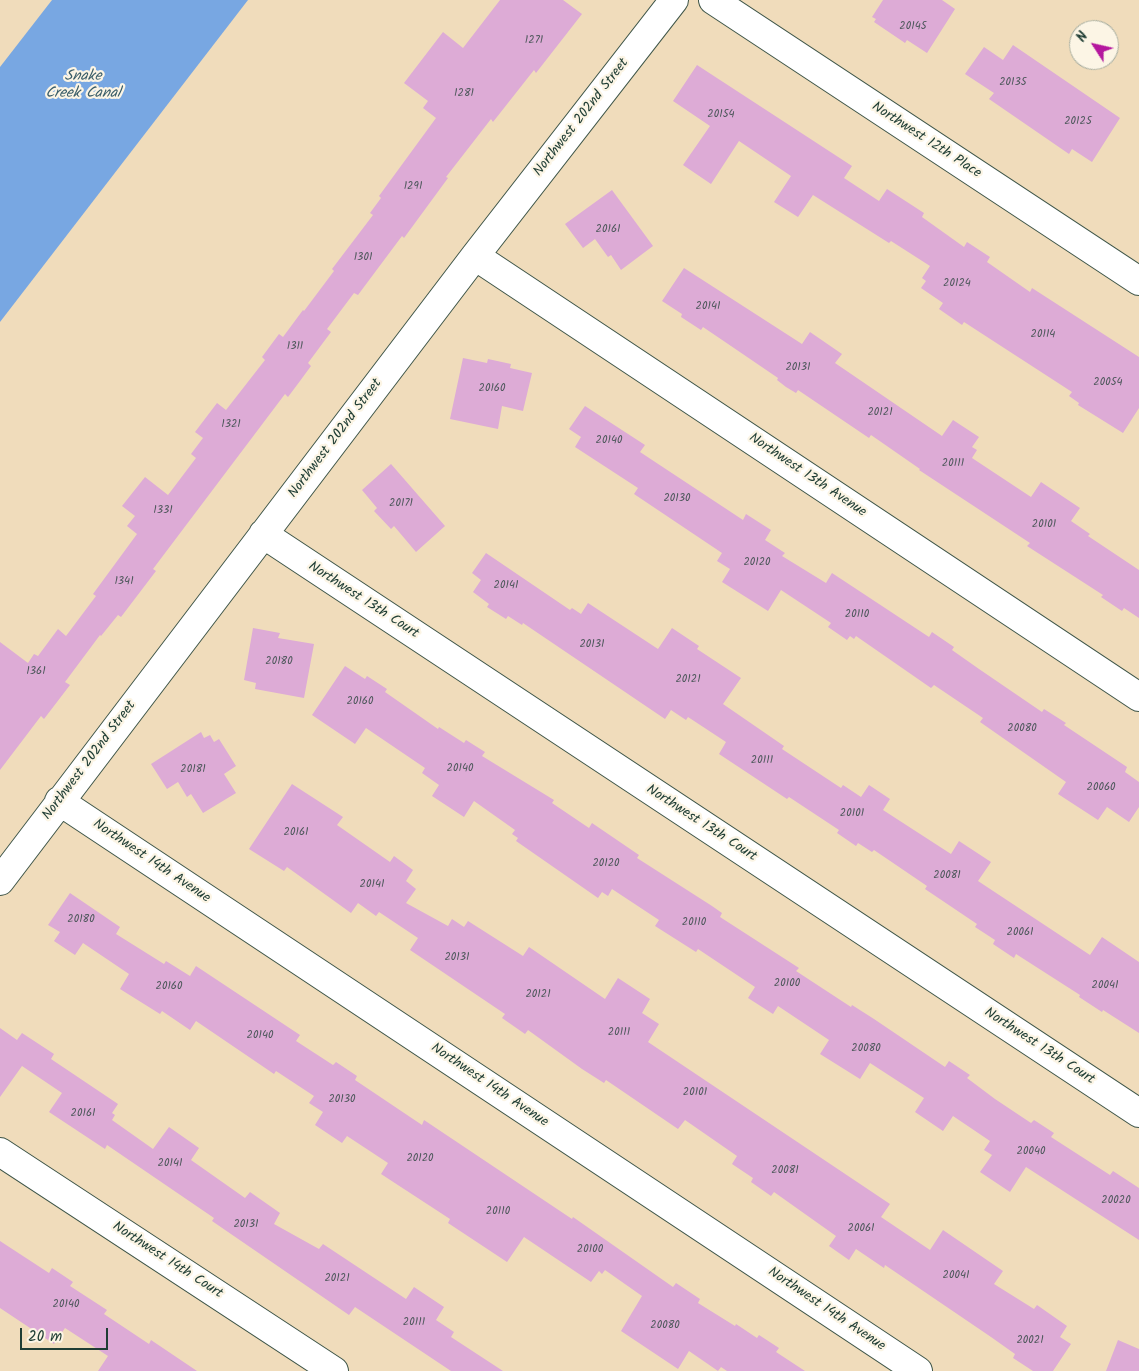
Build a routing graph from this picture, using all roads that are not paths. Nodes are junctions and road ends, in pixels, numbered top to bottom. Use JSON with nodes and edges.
{"nodes":[{"id":1,"x":674,"y":0,"type":"edge"},
{"id":2,"x":713,"y":0,"type":"edge"},
{"id":3,"x":475,"y":256,"type":"junction"},
{"id":4,"x":1139,"y":281,"type":"edge"},
{"id":5,"x":263,"y":534,"type":"junction"},
{"id":6,"x":1139,"y":697,"type":"edge"},
{"id":7,"x":59,"y":801,"type":"junction"},
{"id":8,"x":0,"y":881,"type":"edge"},
{"id":9,"x":1139,"y":1114,"type":"edge"},
{"id":10,"x":0,"y":1152,"type":"edge"},
{"id":11,"x":334,"y":1371,"type":"edge"},
{"id":12,"x":918,"y":1371,"type":"edge"}],
"edges":[{"from":1,"to":3,"type":"street","name":"Northwest 202nd Street"},
{"from":2,"to":4,"type":"street","name":"Northwest 12th Place"},
{"from":3,"to":5,"type":"street","name":"Northwest 202nd Street"},
{"from":3,"to":6,"type":"street","name":"Northwest 13th Avenue"},
{"from":5,"to":7,"type":"street","name":"Northwest 202nd Street"},
{"from":5,"to":9,"type":"street","name":"Northwest 13th Court"},
{"from":7,"to":8,"type":"street","name":"Northwest 202nd Street"},
{"from":7,"to":12,"type":"street","name":"Northwest 14th Avenue"},
{"from":10,"to":11,"type":"street","name":"Northwest 14th Court"}]}
